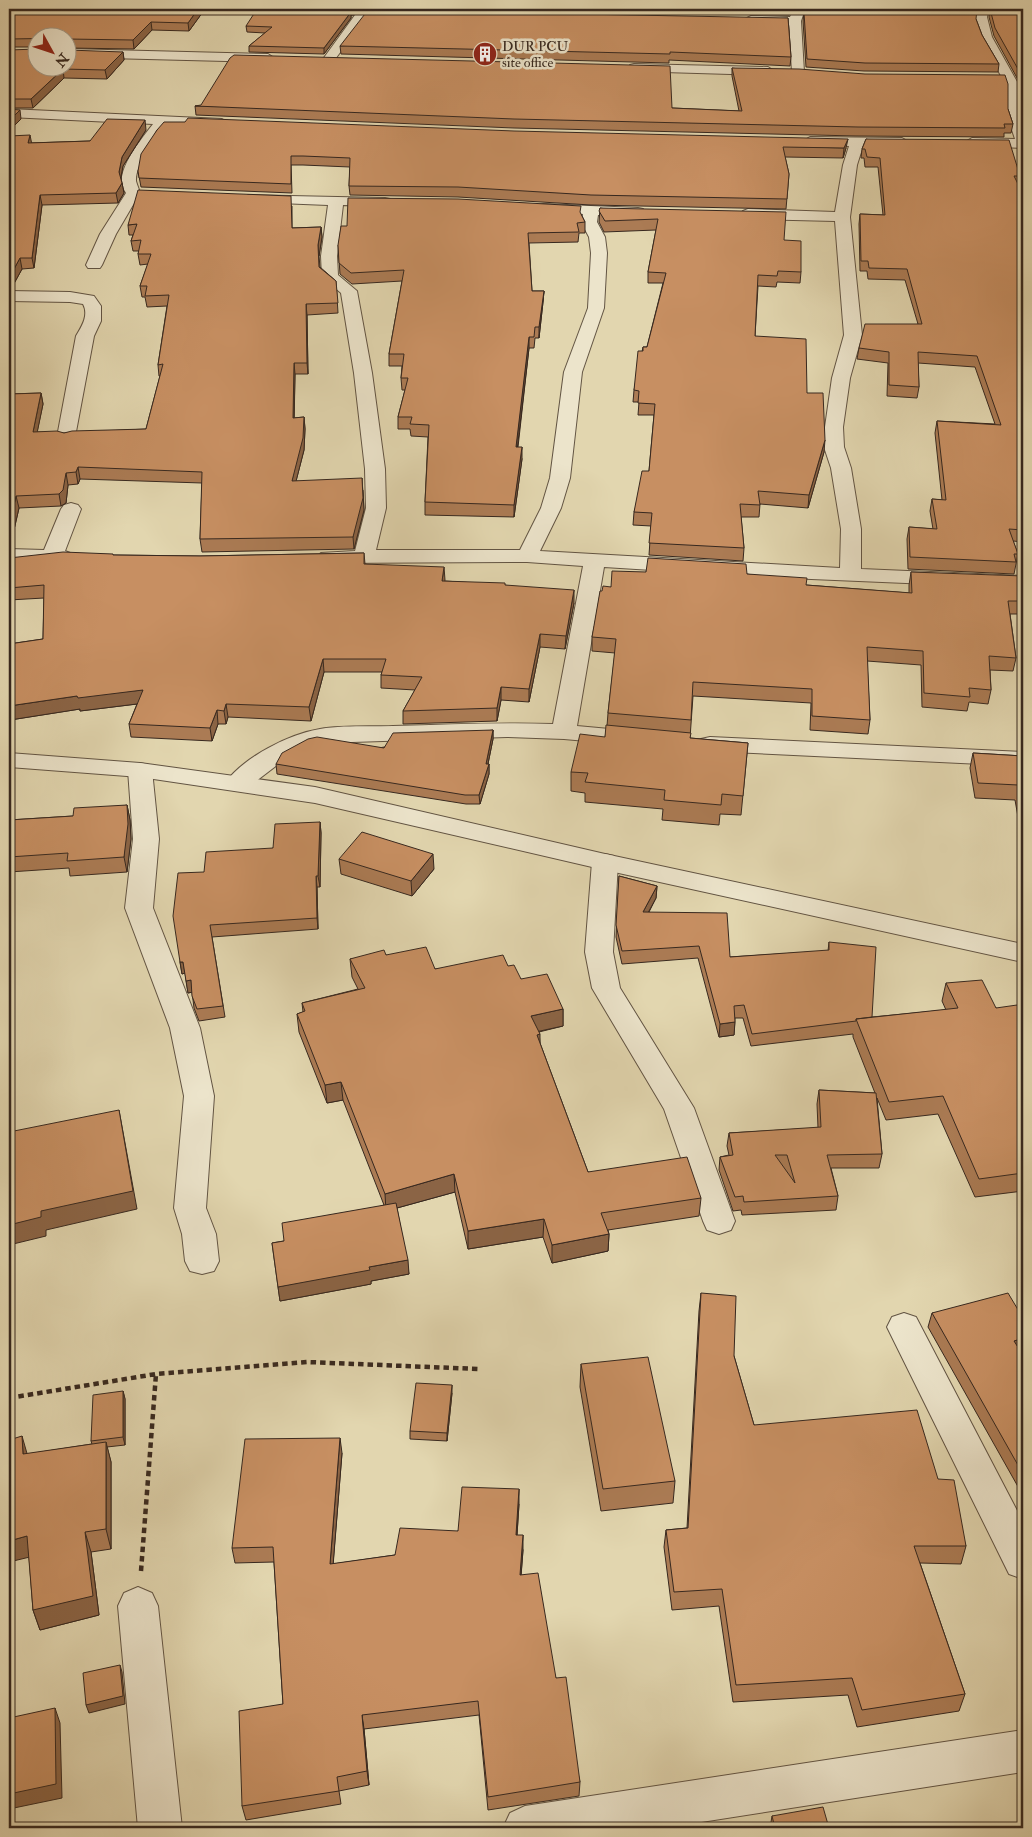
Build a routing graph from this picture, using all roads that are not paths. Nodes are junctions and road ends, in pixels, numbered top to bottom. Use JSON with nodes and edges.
{"nodes":[{"id":1,"x":234,"y":9,"type":"edge"},
{"id":2,"x":983,"y":9,"type":"edge"},
{"id":3,"x":363,"y":13,"type":"junction"},
{"id":4,"x":417,"y":13,"type":"edge"},
{"id":5,"x":797,"y":15,"type":"edge"},
{"id":6,"x":736,"y":19,"type":"edge"},
{"id":7,"x":78,"y":53,"type":"edge"},
{"id":8,"x":282,"y":58,"type":"edge"},
{"id":9,"x":349,"y":60,"type":"edge"},
{"id":10,"x":623,"y":68,"type":"edge"},
{"id":11,"x":991,"y":78,"type":"edge"},
{"id":12,"x":1010,"y":78,"type":"junction"},
{"id":13,"x":9,"y":114,"type":"edge"},
{"id":14,"x":163,"y":121,"type":"junction"},
{"id":15,"x":237,"y":124,"type":"edge"},
{"id":16,"x":800,"y":141,"type":"edge"},
{"id":17,"x":857,"y":142,"type":"junction"},
{"id":18,"x":918,"y":142,"type":"edge"},
{"id":19,"x":963,"y":142,"type":"edge"},
{"id":20,"x":1023,"y":143,"type":"edge"},
{"id":21,"x":133,"y":193,"type":"junction"},
{"id":22,"x":151,"y":194,"type":"edge"},
{"id":23,"x":238,"y":197,"type":"edge"},
{"id":24,"x":336,"y":201,"type":"junction"},
{"id":25,"x":402,"y":202,"type":"edge"},
{"id":26,"x":525,"y":207,"type":"edge"},
{"id":27,"x":591,"y":210,"type":"junction"},
{"id":28,"x":649,"y":212,"type":"edge"},
{"id":29,"x":736,"y":214,"type":"edge"},
{"id":30,"x":842,"y":216,"type":"junction"},
{"id":31,"x":94,"y":265,"type":"dead end"},
{"id":32,"x":9,"y":296,"type":"edge"},
{"id":33,"x":66,"y":437,"type":"edge"},
{"id":34,"x":71,"y":509,"type":"dead end"},
{"id":35,"x":9,"y":555,"type":"edge"},
{"id":36,"x":364,"y":556,"type":"junction"},
{"id":37,"x":527,"y":556,"type":"junction"},
{"id":38,"x":52,"y":557,"type":"junction"},
{"id":39,"x":307,"y":557,"type":"edge"},
{"id":40,"x":81,"y":558,"type":"edge"},
{"id":41,"x":594,"y":562,"type":"junction"},
{"id":42,"x":850,"y":575,"type":"junction"},
{"id":43,"x":1023,"y":582,"type":"edge"},
{"id":44,"x":564,"y":732,"type":"junction"},
{"id":45,"x":1023,"y":759,"type":"edge"},
{"id":46,"x":9,"y":760,"type":"edge"},
{"id":47,"x":140,"y":770,"type":"junction"},
{"id":48,"x":238,"y":783,"type":"junction"},
{"id":49,"x":605,"y":862,"type":"junction"},
{"id":50,"x":1023,"y":953,"type":"edge"},
{"id":51,"x":719,"y":1221,"type":"dead end"},
{"id":52,"x":202,"y":1261,"type":"dead end"},
{"id":53,"x":904,"y":1327,"type":"dead end"},
{"id":54,"x":1023,"y":1561,"type":"edge"},
{"id":55,"x":138,"y":1606,"type":"road end"},
{"id":56,"x":1023,"y":1751,"type":"edge"},
{"id":57,"x":160,"y":1828,"type":"edge"},
{"id":58,"x":525,"y":1828,"type":"edge"}],
"edges":[{"from":1,"to":3,"type":"street"},
{"from":2,"to":12,"type":"street"},
{"from":3,"to":4,"type":"street"},
{"from":3,"to":9,"type":"street"},
{"from":5,"to":6,"type":"street"},
{"from":5,"to":10,"type":"street"},
{"from":7,"to":8,"type":"street"},
{"from":11,"to":12,"type":"street"},
{"from":12,"to":20,"type":"street"},
{"from":13,"to":14,"type":"street"},
{"from":14,"to":15,"type":"street"},
{"from":14,"to":21,"type":"street"},
{"from":16,"to":17,"type":"street"},
{"from":17,"to":18,"type":"street"},
{"from":17,"to":30,"type":"street"},
{"from":19,"to":20,"type":"street"},
{"from":21,"to":22,"type":"street"},
{"from":21,"to":31,"type":"street"},
{"from":23,"to":24,"type":"street"},
{"from":24,"to":25,"type":"street"},
{"from":24,"to":36,"type":"street"},
{"from":26,"to":27,"type":"street"},
{"from":27,"to":28,"type":"street"},
{"from":27,"to":37,"type":"street"},
{"from":29,"to":30,"type":"street"},
{"from":30,"to":42,"type":"street"},
{"from":32,"to":33,"type":"street"},
{"from":34,"to":38,"type":"street"},
{"from":35,"to":38,"type":"street"},
{"from":36,"to":37,"type":"street"},
{"from":36,"to":39,"type":"street"},
{"from":37,"to":41,"type":"street"},
{"from":38,"to":40,"type":"street"},
{"from":41,"to":42,"type":"street"},
{"from":41,"to":44,"type":"street"},
{"from":42,"to":43,"type":"street"},
{"from":44,"to":45,"type":"street"},
{"from":44,"to":48,"type":"street"},
{"from":46,"to":47,"type":"street"},
{"from":47,"to":48,"type":"street"},
{"from":47,"to":52,"type":"street"},
{"from":48,"to":49,"type":"street"},
{"from":49,"to":50,"type":"street"},
{"from":49,"to":51,"type":"street"},
{"from":53,"to":54,"type":"street"},
{"from":55,"to":57,"type":"street"},
{"from":56,"to":58,"type":"street"}]}
